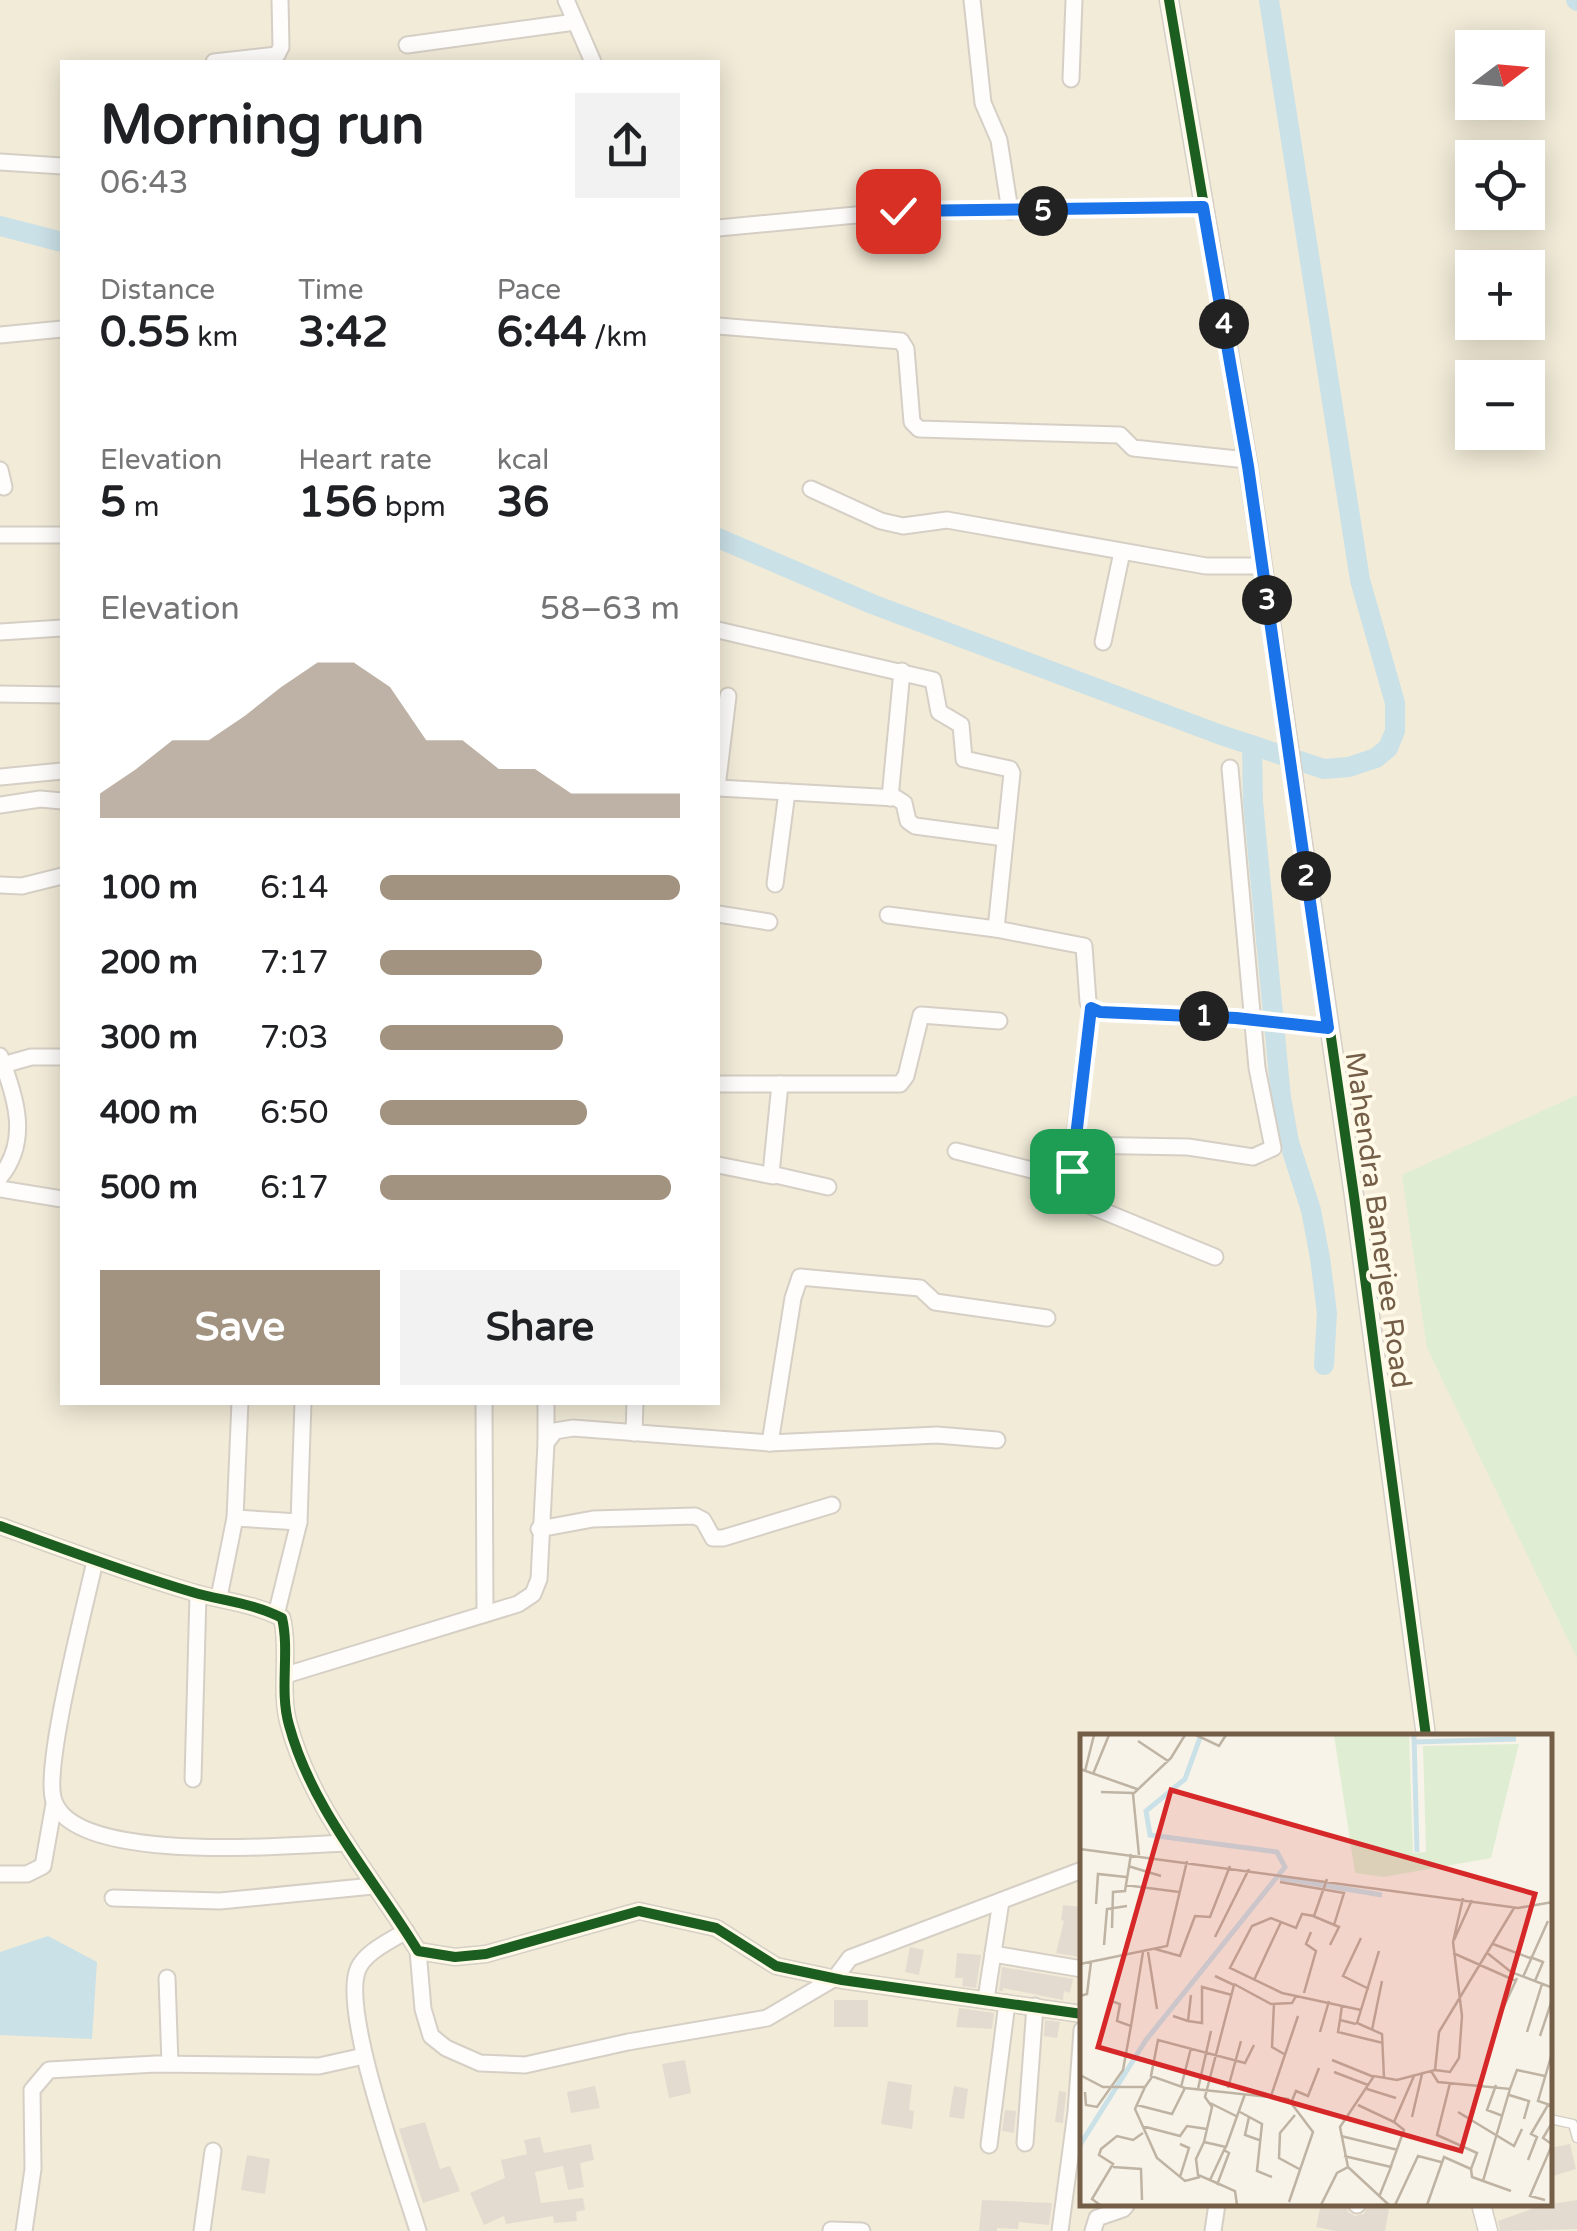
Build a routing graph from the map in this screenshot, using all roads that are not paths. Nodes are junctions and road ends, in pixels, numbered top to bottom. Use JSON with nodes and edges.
{"nodes":[{"id":1,"x":280,"y":0,"type":"edge"},
{"id":2,"x":566,"y":0,"type":"edge"},
{"id":3,"x":972,"y":0,"type":"edge"},
{"id":4,"x":1074,"y":0,"type":"edge"},
{"id":5,"x":1169,"y":0,"type":"edge"},
{"id":6,"x":575,"y":22,"type":"junction"},
{"id":7,"x":407,"y":45,"type":"dead end"},
{"id":8,"x":232,"y":60,"type":"edge"},
{"id":9,"x":593,"y":60,"type":"edge"},
{"id":10,"x":1071,"y":80,"type":"dead end"},
{"id":11,"x":0,"y":162,"type":"edge"},
{"id":12,"x":60,"y":166,"type":"edge"},
{"id":13,"x":1203,"y":207,"type":"junction"},
{"id":14,"x":1010,"y":211,"type":"junction"},
{"id":15,"x":720,"y":228,"type":"edge"},
{"id":16,"x":720,"y":326,"type":"edge"},
{"id":17,"x":60,"y":329,"type":"edge"},
{"id":18,"x":0,"y":334,"type":"edge"},
{"id":19,"x":1247,"y":460,"type":"junction"},
{"id":20,"x":0,"y":470,"type":"edge"},
{"id":21,"x":4,"y":487,"type":"dead end"},
{"id":22,"x":812,"y":489,"type":"dead end"},
{"id":23,"x":0,"y":535,"type":"edge"},
{"id":24,"x":60,"y":535,"type":"edge"},
{"id":25,"x":1122,"y":552,"type":"junction"},
{"id":26,"x":1262,"y":566,"type":"junction"},
{"id":27,"x":60,"y":628,"type":"edge"},
{"id":28,"x":720,"y":630,"type":"edge"},
{"id":29,"x":0,"y":632,"type":"edge"},
{"id":30,"x":1103,"y":642,"type":"dead end"},
{"id":31,"x":902,"y":672,"type":"junction"},
{"id":32,"x":0,"y":694,"type":"edge"},
{"id":33,"x":60,"y":695,"type":"edge"},
{"id":34,"x":728,"y":696,"type":"dead end"},
{"id":35,"x":720,"y":763,"type":"edge"},
{"id":36,"x":1230,"y":768,"type":"dead end"},
{"id":37,"x":60,"y":771,"type":"edge"},
{"id":38,"x":0,"y":777,"type":"edge"},
{"id":39,"x":720,"y":788,"type":"edge"},
{"id":40,"x":787,"y":792,"type":"junction"},
{"id":41,"x":890,"y":798,"type":"junction"},
{"id":42,"x":60,"y":801,"type":"edge"},
{"id":43,"x":0,"y":804,"type":"edge"},
{"id":44,"x":1004,"y":838,"type":"junction"},
{"id":45,"x":60,"y":876,"type":"edge"},
{"id":46,"x":776,"y":884,"type":"dead end"},
{"id":47,"x":0,"y":885,"type":"edge"},
{"id":48,"x":720,"y":914,"type":"edge"},
{"id":49,"x":888,"y":915,"type":"dead end"},
{"id":50,"x":769,"y":922,"type":"dead end"},
{"id":51,"x":996,"y":929,"type":"junction"},
{"id":52,"x":1091,"y":1008,"type":"junction"},
{"id":53,"x":1256,"y":1019,"type":"junction"},
{"id":54,"x":999,"y":1021,"type":"dead end"},
{"id":55,"x":1328,"y":1028,"type":"junction"},
{"id":56,"x":60,"y":1057,"type":"edge"},
{"id":57,"x":2,"y":1060,"type":"edge"},
{"id":58,"x":720,"y":1084,"type":"edge"},
{"id":59,"x":780,"y":1084,"type":"junction"},
{"id":60,"x":1076,"y":1144,"type":"junction"},
{"id":61,"x":956,"y":1151,"type":"dead end"},
{"id":62,"x":720,"y":1165,"type":"edge"},
{"id":63,"x":773,"y":1176,"type":"junction"},
{"id":64,"x":0,"y":1178,"type":"edge"},
{"id":65,"x":1060,"y":1178,"type":"junction"},
{"id":66,"x":828,"y":1187,"type":"dead end"},
{"id":67,"x":0,"y":1189,"type":"edge"},
{"id":68,"x":60,"y":1199,"type":"edge"},
{"id":69,"x":1215,"y":1257,"type":"dead end"},
{"id":70,"x":1047,"y":1318,"type":"dead end"},
{"id":71,"x":240,"y":1405,"type":"edge"},
{"id":72,"x":303,"y":1405,"type":"edge"},
{"id":73,"x":484,"y":1405,"type":"edge"},
{"id":74,"x":546,"y":1405,"type":"edge"},
{"id":75,"x":635,"y":1405,"type":"edge"},
{"id":76,"x":634,"y":1433,"type":"junction"},
{"id":77,"x":997,"y":1440,"type":"dead end"},
{"id":78,"x":546,"y":1443,"type":"junction"},
{"id":79,"x":770,"y":1443,"type":"junction"},
{"id":80,"x":832,"y":1505,"type":"dead end"},
{"id":81,"x":235,"y":1518,"type":"junction"},
{"id":82,"x":299,"y":1522,"type":"junction"},
{"id":83,"x":0,"y":1526,"type":"edge"},
{"id":84,"x":539,"y":1529,"type":"junction"},
{"id":85,"x":95,"y":1561,"type":"junction"},
{"id":86,"x":198,"y":1594,"type":"junction"},
{"id":87,"x":220,"y":1597,"type":"junction"},
{"id":88,"x":276,"y":1614,"type":"junction"},
{"id":89,"x":485,"y":1614,"type":"junction"},
{"id":90,"x":286,"y":1675,"type":"junction"},
{"id":91,"x":1426,"y":1734,"type":"edge"},
{"id":92,"x":193,"y":1779,"type":"dead end"},
{"id":93,"x":54,"y":1804,"type":"junction"},
{"id":94,"x":346,"y":1843,"type":"junction"},
{"id":95,"x":1080,"y":1871,"type":"edge"},
{"id":96,"x":0,"y":1874,"type":"edge"},
{"id":97,"x":373,"y":1886,"type":"junction"},
{"id":98,"x":113,"y":1898,"type":"dead end"},
{"id":99,"x":1001,"y":1901,"type":"junction"},
{"id":100,"x":406,"y":1931,"type":"junction"},
{"id":101,"x":418,"y":1951,"type":"junction"},
{"id":102,"x":993,"y":1954,"type":"junction"},
{"id":103,"x":1080,"y":1969,"type":"edge"},
{"id":104,"x":167,"y":1978,"type":"dead end"},
{"id":105,"x":835,"y":1978,"type":"junction"},
{"id":106,"x":986,"y":1999,"type":"junction"},
{"id":107,"x":1007,"y":2002,"type":"junction"},
{"id":108,"x":1034,"y":2006,"type":"junction"},
{"id":109,"x":1080,"y":2014,"type":"edge"},
{"id":110,"x":364,"y":2056,"type":"junction"},
{"id":111,"x":1080,"y":2057,"type":"edge"},
{"id":112,"x":170,"y":2064,"type":"junction"},
{"id":113,"x":1575,"y":2124,"type":"edge"},
{"id":114,"x":1577,"y":2138,"type":"edge"},
{"id":115,"x":1025,"y":2143,"type":"dead end"},
{"id":116,"x":989,"y":2145,"type":"dead end"},
{"id":117,"x":213,"y":2152,"type":"dead end"},
{"id":118,"x":1124,"y":2206,"type":"edge"},
{"id":119,"x":1218,"y":2206,"type":"edge"},
{"id":120,"x":1482,"y":2206,"type":"edge"},
{"id":121,"x":831,"y":2230,"type":"edge"},
{"id":122,"x":24,"y":2231,"type":"edge"},
{"id":123,"x":202,"y":2231,"type":"edge"},
{"id":124,"x":418,"y":2231,"type":"edge"},
{"id":125,"x":862,"y":2231,"type":"edge"},
{"id":126,"x":1060,"y":2231,"type":"edge"},
{"id":127,"x":1093,"y":2231,"type":"edge"},
{"id":128,"x":1213,"y":2231,"type":"edge"},
{"id":129,"x":1488,"y":2231,"type":"edge"}],
"edges":[{"from":1,"to":8,"type":"street"},
{"from":2,"to":6,"type":"street"},
{"from":3,"to":14,"type":"street"},
{"from":4,"to":10,"type":"street"},
{"from":5,"to":13,"type":"street","name":"Mahendra Banerjee Road"},
{"from":6,"to":7,"type":"street"},
{"from":6,"to":9,"type":"street"},
{"from":11,"to":12,"type":"street"},
{"from":13,"to":14,"type":"street"},
{"from":13,"to":19,"type":"street","name":"Mahendra Banerjee Road"},
{"from":14,"to":15,"type":"street"},
{"from":16,"to":19,"type":"street"},
{"from":17,"to":18,"type":"street"},
{"from":19,"to":26,"type":"street","name":"Mahendra Banerjee Road"},
{"from":20,"to":21,"type":"street"},
{"from":22,"to":25,"type":"street"},
{"from":23,"to":24,"type":"street"},
{"from":25,"to":26,"type":"street"},
{"from":25,"to":30,"type":"street"},
{"from":26,"to":55,"type":"street","name":"Mahendra Banerjee Road"},
{"from":27,"to":29,"type":"street"},
{"from":28,"to":31,"type":"street"},
{"from":31,"to":41,"type":"street"},
{"from":31,"to":44,"type":"street"},
{"from":32,"to":33,"type":"street"},
{"from":34,"to":35,"type":"street"},
{"from":36,"to":53,"type":"street"},
{"from":37,"to":38,"type":"street"},
{"from":39,"to":40,"type":"street"},
{"from":40,"to":41,"type":"street"},
{"from":40,"to":46,"type":"street"},
{"from":41,"to":44,"type":"street"},
{"from":42,"to":43,"type":"street"},
{"from":44,"to":51,"type":"street"},
{"from":45,"to":47,"type":"street"},
{"from":48,"to":50,"type":"street"},
{"from":49,"to":51,"type":"street"},
{"from":51,"to":52,"type":"street"},
{"from":52,"to":53,"type":"street"},
{"from":52,"to":60,"type":"street"},
{"from":53,"to":55,"type":"street"},
{"from":53,"to":60,"type":"street"},
{"from":54,"to":59,"type":"street"},
{"from":55,"to":91,"type":"street","name":"Mahendra Banerjee Road"},
{"from":56,"to":57,"type":"street"},
{"from":57,"to":64,"type":"street"},
{"from":58,"to":59,"type":"street"},
{"from":59,"to":63,"type":"street"},
{"from":60,"to":65,"type":"street"},
{"from":61,"to":65,"type":"street"},
{"from":62,"to":63,"type":"street"},
{"from":63,"to":66,"type":"street"},
{"from":65,"to":69,"type":"street"},
{"from":67,"to":68,"type":"street"},
{"from":70,"to":79,"type":"street"},
{"from":71,"to":81,"type":"street"},
{"from":72,"to":82,"type":"street"},
{"from":73,"to":89,"type":"street"},
{"from":74,"to":78,"type":"street"},
{"from":75,"to":76,"type":"street"},
{"from":76,"to":78,"type":"street"},
{"from":76,"to":79,"type":"street"},
{"from":77,"to":79,"type":"street"},
{"from":78,"to":84,"type":"street"},
{"from":80,"to":84,"type":"street"},
{"from":81,"to":82,"type":"street"},
{"from":81,"to":87,"type":"street"},
{"from":82,"to":88,"type":"street"},
{"from":83,"to":85,"type":"street"},
{"from":84,"to":89,"type":"street"},
{"from":85,"to":86,"type":"street"},
{"from":85,"to":93,"type":"street"},
{"from":86,"to":87,"type":"street"},
{"from":86,"to":92,"type":"street"},
{"from":87,"to":88,"type":"street"},
{"from":88,"to":90,"type":"street"},
{"from":89,"to":90,"type":"street"},
{"from":90,"to":94,"type":"street"},
{"from":93,"to":94,"type":"street"},
{"from":93,"to":96,"type":"street"},
{"from":94,"to":97,"type":"street"},
{"from":95,"to":99,"type":"street"},
{"from":97,"to":98,"type":"street"},
{"from":97,"to":100,"type":"street"},
{"from":99,"to":102,"type":"street"},
{"from":99,"to":105,"type":"street"},
{"from":100,"to":101,"type":"street"},
{"from":100,"to":110,"type":"street"},
{"from":101,"to":105,"type":"street"},
{"from":101,"to":105,"type":"street"},
{"from":102,"to":103,"type":"street"},
{"from":102,"to":106,"type":"street"},
{"from":104,"to":112,"type":"street"},
{"from":105,"to":106,"type":"street"},
{"from":106,"to":107,"type":"street"},
{"from":107,"to":108,"type":"street"},
{"from":107,"to":116,"type":"street"},
{"from":108,"to":109,"type":"street"},
{"from":108,"to":115,"type":"street"},
{"from":110,"to":112,"type":"street"},
{"from":110,"to":124,"type":"street"},
{"from":111,"to":126,"type":"street"},
{"from":112,"to":122,"type":"street"},
{"from":113,"to":114,"type":"lane"},
{"from":117,"to":123,"type":"street"},
{"from":118,"to":127,"type":"street"},
{"from":119,"to":128,"type":"street"},
{"from":120,"to":129,"type":"street"},
{"from":121,"to":125,"type":"street"}]}
